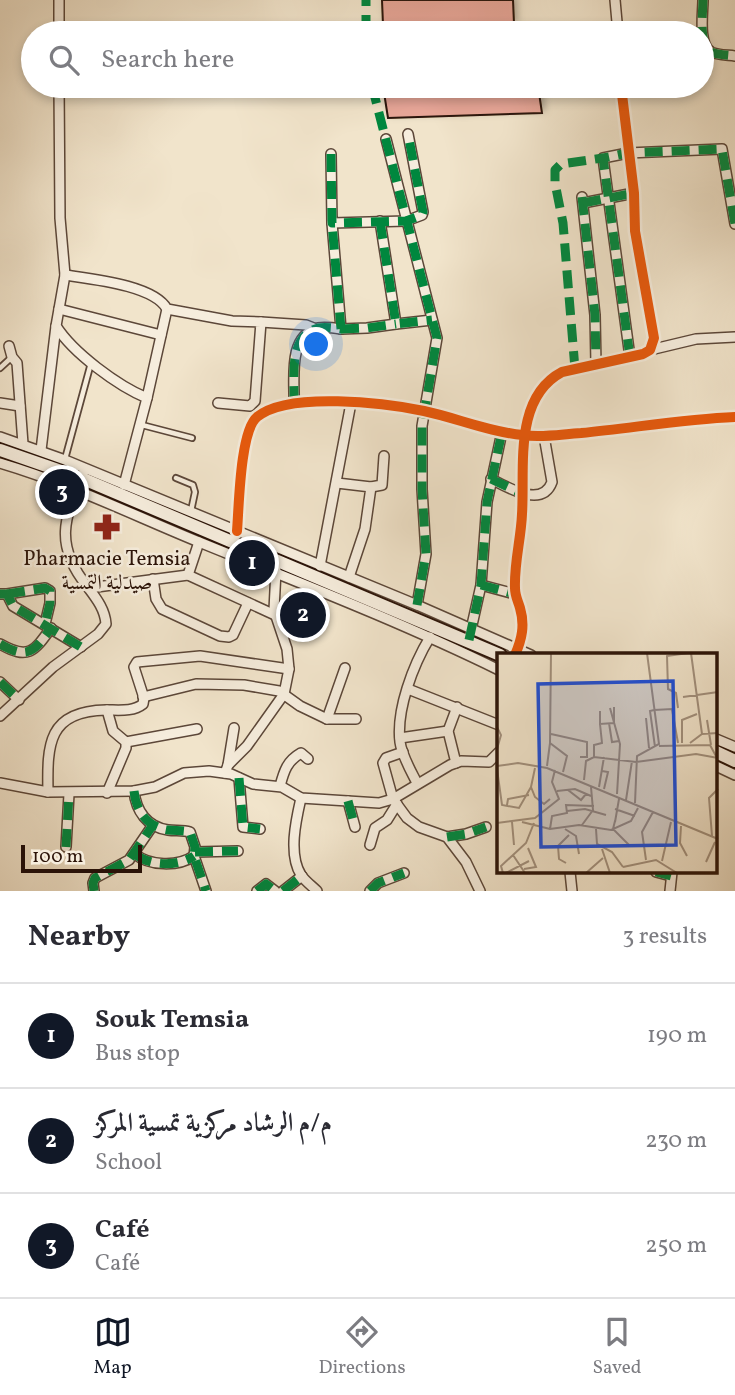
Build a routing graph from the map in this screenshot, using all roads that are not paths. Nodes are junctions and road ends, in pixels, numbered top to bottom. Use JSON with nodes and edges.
{"nodes":[{"id":1,"x":59,"y":0,"type":"edge"},
{"id":2,"x":615,"y":0,"type":"edge"},
{"id":3,"x":703,"y":0,"type":"edge"},
{"id":4,"x":59,"y":21,"type":"edge"},
{"id":5,"x":617,"y":21,"type":"edge"},
{"id":6,"x":704,"y":21,"type":"edge"},
{"id":7,"x":714,"y":52,"type":"edge"},
{"id":8,"x":735,"y":56,"type":"edge"},
{"id":9,"x":59,"y":98,"type":"edge"},
{"id":10,"x":622,"y":98,"type":"edge"},
{"id":11,"x":408,"y":135,"type":"dead end"},
{"id":12,"x":386,"y":139,"type":"dead end"},
{"id":13,"x":735,"y":148,"type":"edge"},
{"id":14,"x":722,"y":149,"type":"junction"},
{"id":15,"x":628,"y":153,"type":"junction"},
{"id":16,"x":331,"y":154,"type":"dead end"},
{"id":17,"x":634,"y":193,"type":"junction"},
{"id":18,"x":609,"y":199,"type":"junction"},
{"id":19,"x":380,"y":221,"type":"junction"},
{"id":20,"x":406,"y":221,"type":"junction"},
{"id":21,"x":332,"y":223,"type":"junction"},
{"id":22,"x":735,"y":223,"type":"edge"},
{"id":23,"x":65,"y":275,"type":"junction"},
{"id":24,"x":60,"y":309,"type":"junction"},
{"id":25,"x":167,"y":309,"type":"junction"},
{"id":26,"x":432,"y":320,"type":"junction"},
{"id":27,"x":261,"y":323,"type":"junction"},
{"id":28,"x":396,"y":324,"type":"junction"},
{"id":29,"x":56,"y":326,"type":"junction"},
{"id":30,"x":316,"y":328,"type":"junction"},
{"id":31,"x":341,"y":328,"type":"junction"},
{"id":32,"x":162,"y":335,"type":"junction"},
{"id":33,"x":735,"y":337,"type":"edge"},
{"id":34,"x":9,"y":346,"type":"dead end"},
{"id":35,"x":650,"y":349,"type":"junction"},
{"id":36,"x":12,"y":357,"type":"junction"},
{"id":37,"x":631,"y":357,"type":"junction"},
{"id":38,"x":91,"y":362,"type":"junction"},
{"id":39,"x":596,"y":364,"type":"junction"},
{"id":40,"x":0,"y":368,"type":"edge"},
{"id":41,"x":147,"y":398,"type":"junction"},
{"id":42,"x":0,"y":403,"type":"edge"},
{"id":43,"x":218,"y":403,"type":"dead end"},
{"id":44,"x":351,"y":403,"type":"junction"},
{"id":45,"x":294,"y":404,"type":"junction"},
{"id":46,"x":20,"y":406,"type":"junction"},
{"id":47,"x":423,"y":411,"type":"junction"},
{"id":48,"x":735,"y":417,"type":"edge"},
{"id":49,"x":141,"y":424,"type":"junction"},
{"id":50,"x":502,"y":432,"type":"junction"},
{"id":51,"x":524,"y":436,"type":"junction"},
{"id":52,"x":544,"y":436,"type":"junction"},
{"id":53,"x":0,"y":437,"type":"edge"},
{"id":54,"x":192,"y":438,"type":"dead end"},
{"id":55,"x":23,"y":444,"type":"junction"},
{"id":56,"x":0,"y":450,"type":"edge"},
{"id":57,"x":41,"y":450,"type":"junction"},
{"id":58,"x":384,"y":456,"type":"dead end"},
{"id":59,"x":65,"y":460,"type":"junction"},
{"id":60,"x":0,"y":463,"type":"edge"},
{"id":61,"x":176,"y":478,"type":"dead end"},
{"id":62,"x":81,"y":479,"type":"junction"},
{"id":63,"x":491,"y":479,"type":"junction"},
{"id":64,"x":337,"y":483,"type":"junction"},
{"id":65,"x":371,"y":487,"type":"junction"},
{"id":66,"x":122,"y":490,"type":"junction"},
{"id":67,"x":521,"y":493,"type":"junction"},
{"id":68,"x":191,"y":512,"type":"junction"},
{"id":69,"x":220,"y":531,"type":"junction"},
{"id":70,"x":237,"y":531,"type":"junction"},
{"id":71,"x":199,"y":542,"type":"junction"},
{"id":72,"x":276,"y":567,"type":"junction"},
{"id":73,"x":319,"y":571,"type":"junction"},
{"id":74,"x":188,"y":575,"type":"junction"},
{"id":75,"x":349,"y":577,"type":"junction"},
{"id":76,"x":153,"y":579,"type":"junction"},
{"id":77,"x":481,"y":585,"type":"junction"},
{"id":78,"x":89,"y":588,"type":"junction"},
{"id":79,"x":4,"y":594,"type":"edge"},
{"id":80,"x":515,"y":594,"type":"junction"},
{"id":81,"x":248,"y":603,"type":"junction"},
{"id":82,"x":417,"y":605,"type":"junction"},
{"id":83,"x":275,"y":615,"type":"junction"},
{"id":84,"x":48,"y":626,"type":"junction"},
{"id":85,"x":430,"y":637,"type":"junction"},
{"id":86,"x":462,"y":638,"type":"junction"},
{"id":87,"x":0,"y":644,"type":"edge"},
{"id":88,"x":81,"y":647,"type":"junction"},
{"id":89,"x":516,"y":652,"type":"edge"},
{"id":90,"x":497,"y":654,"type":"edge"},
{"id":91,"x":345,"y":668,"type":"dead end"},
{"id":92,"x":497,"y":668,"type":"edge"},
{"id":93,"x":289,"y":669,"type":"junction"},
{"id":94,"x":0,"y":682,"type":"edge"},
{"id":95,"x":408,"y":689,"type":"junction"},
{"id":96,"x":284,"y":694,"type":"junction"},
{"id":97,"x":143,"y":697,"type":"junction"},
{"id":98,"x":19,"y":700,"type":"junction"},
{"id":99,"x":457,"y":707,"type":"junction"},
{"id":100,"x":107,"y":710,"type":"junction"},
{"id":101,"x":0,"y":716,"type":"edge"},
{"id":102,"x":327,"y":719,"type":"junction"},
{"id":103,"x":356,"y":719,"type":"dead end"},
{"id":104,"x":497,"y":724,"type":"edge"},
{"id":105,"x":234,"y":728,"type":"dead end"},
{"id":106,"x":197,"y":729,"type":"dead end"},
{"id":107,"x":448,"y":731,"type":"junction"},
{"id":108,"x":400,"y":738,"type":"junction"},
{"id":109,"x":718,"y":739,"type":"edge"},
{"id":110,"x":125,"y":742,"type":"junction"},
{"id":111,"x":735,"y":747,"type":"edge"},
{"id":112,"x":403,"y":752,"type":"junction"},
{"id":113,"x":718,"y":753,"type":"edge"},
{"id":114,"x":497,"y":754,"type":"edge"},
{"id":115,"x":307,"y":759,"type":"dead end"},
{"id":116,"x":735,"y":761,"type":"edge"},
{"id":117,"x":456,"y":763,"type":"junction"},
{"id":118,"x":718,"y":767,"type":"edge"},
{"id":119,"x":227,"y":769,"type":"junction"},
{"id":120,"x":735,"y":775,"type":"edge"},
{"id":121,"x":239,"y":778,"type":"junction"},
{"id":122,"x":0,"y":783,"type":"edge"},
{"id":123,"x":417,"y":783,"type":"junction"},
{"id":124,"x":280,"y":786,"type":"junction"},
{"id":125,"x":134,"y":791,"type":"junction"},
{"id":126,"x":48,"y":792,"type":"junction"},
{"id":127,"x":69,"y":793,"type":"junction"},
{"id":128,"x":107,"y":793,"type":"junction"},
{"id":129,"x":301,"y":798,"type":"junction"},
{"id":130,"x":348,"y":801,"type":"junction"},
{"id":131,"x":395,"y":801,"type":"junction"},
{"id":132,"x":153,"y":825,"type":"junction"},
{"id":133,"x":355,"y":827,"type":"dead end"},
{"id":134,"x":486,"y":827,"type":"dead end"},
{"id":135,"x":260,"y":829,"type":"dead end"},
{"id":136,"x":447,"y":837,"type":"junction"},
{"id":137,"x":370,"y":845,"type":"dead end"},
{"id":138,"x":66,"y":847,"type":"dead end"},
{"id":139,"x":238,"y":851,"type":"dead end"},
{"id":140,"x":135,"y":854,"type":"junction"},
{"id":141,"x":194,"y":854,"type":"junction"},
{"id":142,"x":404,"y":873,"type":"dead end"},
{"id":143,"x":672,"y":874,"type":"edge"},
{"id":144,"x":302,"y":876,"type":"junction"},
{"id":145,"x":94,"y":891,"type":"edge"},
{"id":146,"x":206,"y":891,"type":"edge"},
{"id":147,"x":257,"y":891,"type":"edge"},
{"id":148,"x":275,"y":891,"type":"edge"},
{"id":149,"x":283,"y":891,"type":"edge"},
{"id":150,"x":317,"y":891,"type":"edge"},
{"id":151,"x":370,"y":891,"type":"edge"},
{"id":152,"x":480,"y":891,"type":"edge"},
{"id":153,"x":670,"y":891,"type":"edge"}],
"edges":[{"from":1,"to":4,"type":"street"},
{"from":2,"to":5,"type":"street"},
{"from":3,"to":6,"type":"street"},
{"from":7,"to":8,"type":"street"},
{"from":9,"to":23,"type":"street"},
{"from":10,"to":15,"type":"street"},
{"from":11,"to":20,"type":"street"},
{"from":12,"to":20,"type":"street"},
{"from":13,"to":14,"type":"street"},
{"from":14,"to":15,"type":"street"},
{"from":14,"to":22,"type":"street"},
{"from":15,"to":17,"type":"street"},
{"from":15,"to":18,"type":"street"},
{"from":16,"to":21,"type":"street"},
{"from":17,"to":18,"type":"street"},
{"from":17,"to":35,"type":"street"},
{"from":18,"to":37,"type":"street"},
{"from":18,"to":39,"type":"street"},
{"from":19,"to":20,"type":"street"},
{"from":19,"to":21,"type":"street"},
{"from":19,"to":28,"type":"street"},
{"from":20,"to":26,"type":"street"},
{"from":21,"to":31,"type":"street"},
{"from":23,"to":24,"type":"street"},
{"from":23,"to":25,"type":"street"},
{"from":24,"to":29,"type":"street"},
{"from":24,"to":32,"type":"street"},
{"from":25,"to":27,"type":"street"},
{"from":25,"to":32,"type":"street"},
{"from":26,"to":28,"type":"street"},
{"from":26,"to":47,"type":"street"},
{"from":27,"to":30,"type":"street"},
{"from":27,"to":43,"type":"street"},
{"from":28,"to":31,"type":"street"},
{"from":29,"to":38,"type":"street"},
{"from":29,"to":57,"type":"street"},
{"from":30,"to":31,"type":"street"},
{"from":30,"to":45,"type":"street"},
{"from":32,"to":41,"type":"street"},
{"from":33,"to":35,"type":"street"},
{"from":34,"to":36,"type":"street"},
{"from":35,"to":37,"type":"street"},
{"from":36,"to":40,"type":"lane"},
{"from":36,"to":46,"type":"street"},
{"from":37,"to":39,"type":"street"},
{"from":38,"to":41,"type":"street"},
{"from":38,"to":59,"type":"lane"},
{"from":39,"to":51,"type":"street"},
{"from":41,"to":49,"type":"street"},
{"from":42,"to":46,"type":"street"},
{"from":44,"to":45,"type":"street"},
{"from":44,"to":47,"type":"street"},
{"from":44,"to":64,"type":"street"},
{"from":45,"to":70,"type":"street"},
{"from":46,"to":55,"type":"street"},
{"from":47,"to":50,"type":"street"},
{"from":47,"to":82,"type":"street"},
{"from":48,"to":52,"type":"street"},
{"from":49,"to":54,"type":"lane"},
{"from":49,"to":66,"type":"street"},
{"from":50,"to":51,"type":"street"},
{"from":50,"to":63,"type":"street"},
{"from":51,"to":52,"type":"street"},
{"from":51,"to":67,"type":"street"},
{"from":52,"to":67,"type":"street"},
{"from":53,"to":55,"type":"street"},
{"from":55,"to":57,"type":"street"},
{"from":56,"to":62,"type":"main road"},
{"from":57,"to":59,"type":"street"},
{"from":58,"to":65,"type":"street"},
{"from":59,"to":62,"type":"street"},
{"from":60,"to":62,"type":"street"},
{"from":61,"to":68,"type":"lane"},
{"from":62,"to":66,"type":"main road"},
{"from":62,"to":71,"type":"street"},
{"from":62,"to":78,"type":"street"},
{"from":63,"to":67,"type":"street"},
{"from":63,"to":77,"type":"street"},
{"from":64,"to":65,"type":"street"},
{"from":64,"to":73,"type":"street"},
{"from":65,"to":75,"type":"street"},
{"from":66,"to":68,"type":"street"},
{"from":66,"to":69,"type":"main road"},
{"from":67,"to":80,"type":"street"},
{"from":68,"to":69,"type":"street"},
{"from":69,"to":70,"type":"street"},
{"from":69,"to":72,"type":"main road"},
{"from":70,"to":73,"type":"street"},
{"from":71,"to":72,"type":"street"},
{"from":71,"to":74,"type":"street"},
{"from":72,"to":73,"type":"main road"},
{"from":72,"to":83,"type":"street"},
{"from":72,"to":85,"type":"street"},
{"from":73,"to":75,"type":"street"},
{"from":73,"to":86,"type":"main road"},
{"from":74,"to":76,"type":"street"},
{"from":74,"to":81,"type":"street"},
{"from":75,"to":82,"type":"street"},
{"from":76,"to":78,"type":"street"},
{"from":76,"to":81,"type":"street"},
{"from":77,"to":80,"type":"street"},
{"from":77,"to":86,"type":"street"},
{"from":78,"to":88,"type":"street"},
{"from":79,"to":84,"type":"street"},
{"from":79,"to":84,"type":"street"},
{"from":80,"to":89,"type":"street"},
{"from":81,"to":83,"type":"street"},
{"from":82,"to":86,"type":"street"},
{"from":83,"to":93,"type":"street"},
{"from":84,"to":87,"type":"street"},
{"from":84,"to":88,"type":"street"},
{"from":85,"to":86,"type":"street"},
{"from":85,"to":95,"type":"street"},
{"from":86,"to":89,"type":"street"},
{"from":86,"to":90,"type":"main road"},
{"from":86,"to":92,"type":"street"},
{"from":88,"to":98,"type":"street"},
{"from":91,"to":102,"type":"street"},
{"from":93,"to":96,"type":"street"},
{"from":93,"to":97,"type":"street"},
{"from":94,"to":98,"type":"street"},
{"from":95,"to":99,"type":"street"},
{"from":95,"to":108,"type":"street"},
{"from":96,"to":97,"type":"street"},
{"from":96,"to":102,"type":"street"},
{"from":96,"to":119,"type":"street"},
{"from":97,"to":100,"type":"street"},
{"from":98,"to":101,"type":"street"},
{"from":99,"to":104,"type":"street"},
{"from":99,"to":107,"type":"street"},
{"from":100,"to":110,"type":"street"},
{"from":100,"to":126,"type":"street"},
{"from":102,"to":103,"type":"street"},
{"from":105,"to":119,"type":"street"},
{"from":106,"to":110,"type":"street"},
{"from":107,"to":108,"type":"street"},
{"from":107,"to":117,"type":"street"},
{"from":108,"to":112,"type":"street"},
{"from":109,"to":111,"type":"street"},
{"from":110,"to":128,"type":"street"},
{"from":112,"to":123,"type":"street"},
{"from":112,"to":131,"type":"street"},
{"from":113,"to":116,"type":"main road"},
{"from":114,"to":117,"type":"street"},
{"from":115,"to":124,"type":"street"},
{"from":117,"to":123,"type":"street"},
{"from":118,"to":120,"type":"street"},
{"from":119,"to":121,"type":"street"},
{"from":119,"to":125,"type":"street"},
{"from":121,"to":124,"type":"street"},
{"from":121,"to":135,"type":"street"},
{"from":122,"to":126,"type":"street"},
{"from":123,"to":131,"type":"street"},
{"from":124,"to":129,"type":"street"},
{"from":125,"to":128,"type":"street"},
{"from":125,"to":132,"type":"street"},
{"from":126,"to":127,"type":"street"},
{"from":127,"to":128,"type":"street"},
{"from":127,"to":138,"type":"street"},
{"from":129,"to":130,"type":"street"},
{"from":129,"to":144,"type":"street"},
{"from":130,"to":131,"type":"street"},
{"from":130,"to":133,"type":"street"},
{"from":131,"to":136,"type":"street"},
{"from":131,"to":137,"type":"street"},
{"from":132,"to":140,"type":"street"},
{"from":132,"to":141,"type":"street"},
{"from":134,"to":136,"type":"street"},
{"from":136,"to":152,"type":"street"},
{"from":139,"to":141,"type":"street"},
{"from":140,"to":141,"type":"street"},
{"from":140,"to":145,"type":"street"},
{"from":141,"to":146,"type":"street"},
{"from":142,"to":151,"type":"street"},
{"from":143,"to":153,"type":"street"},
{"from":144,"to":149,"type":"street"},
{"from":144,"to":150,"type":"street"},
{"from":147,"to":148,"type":"street"}]}
